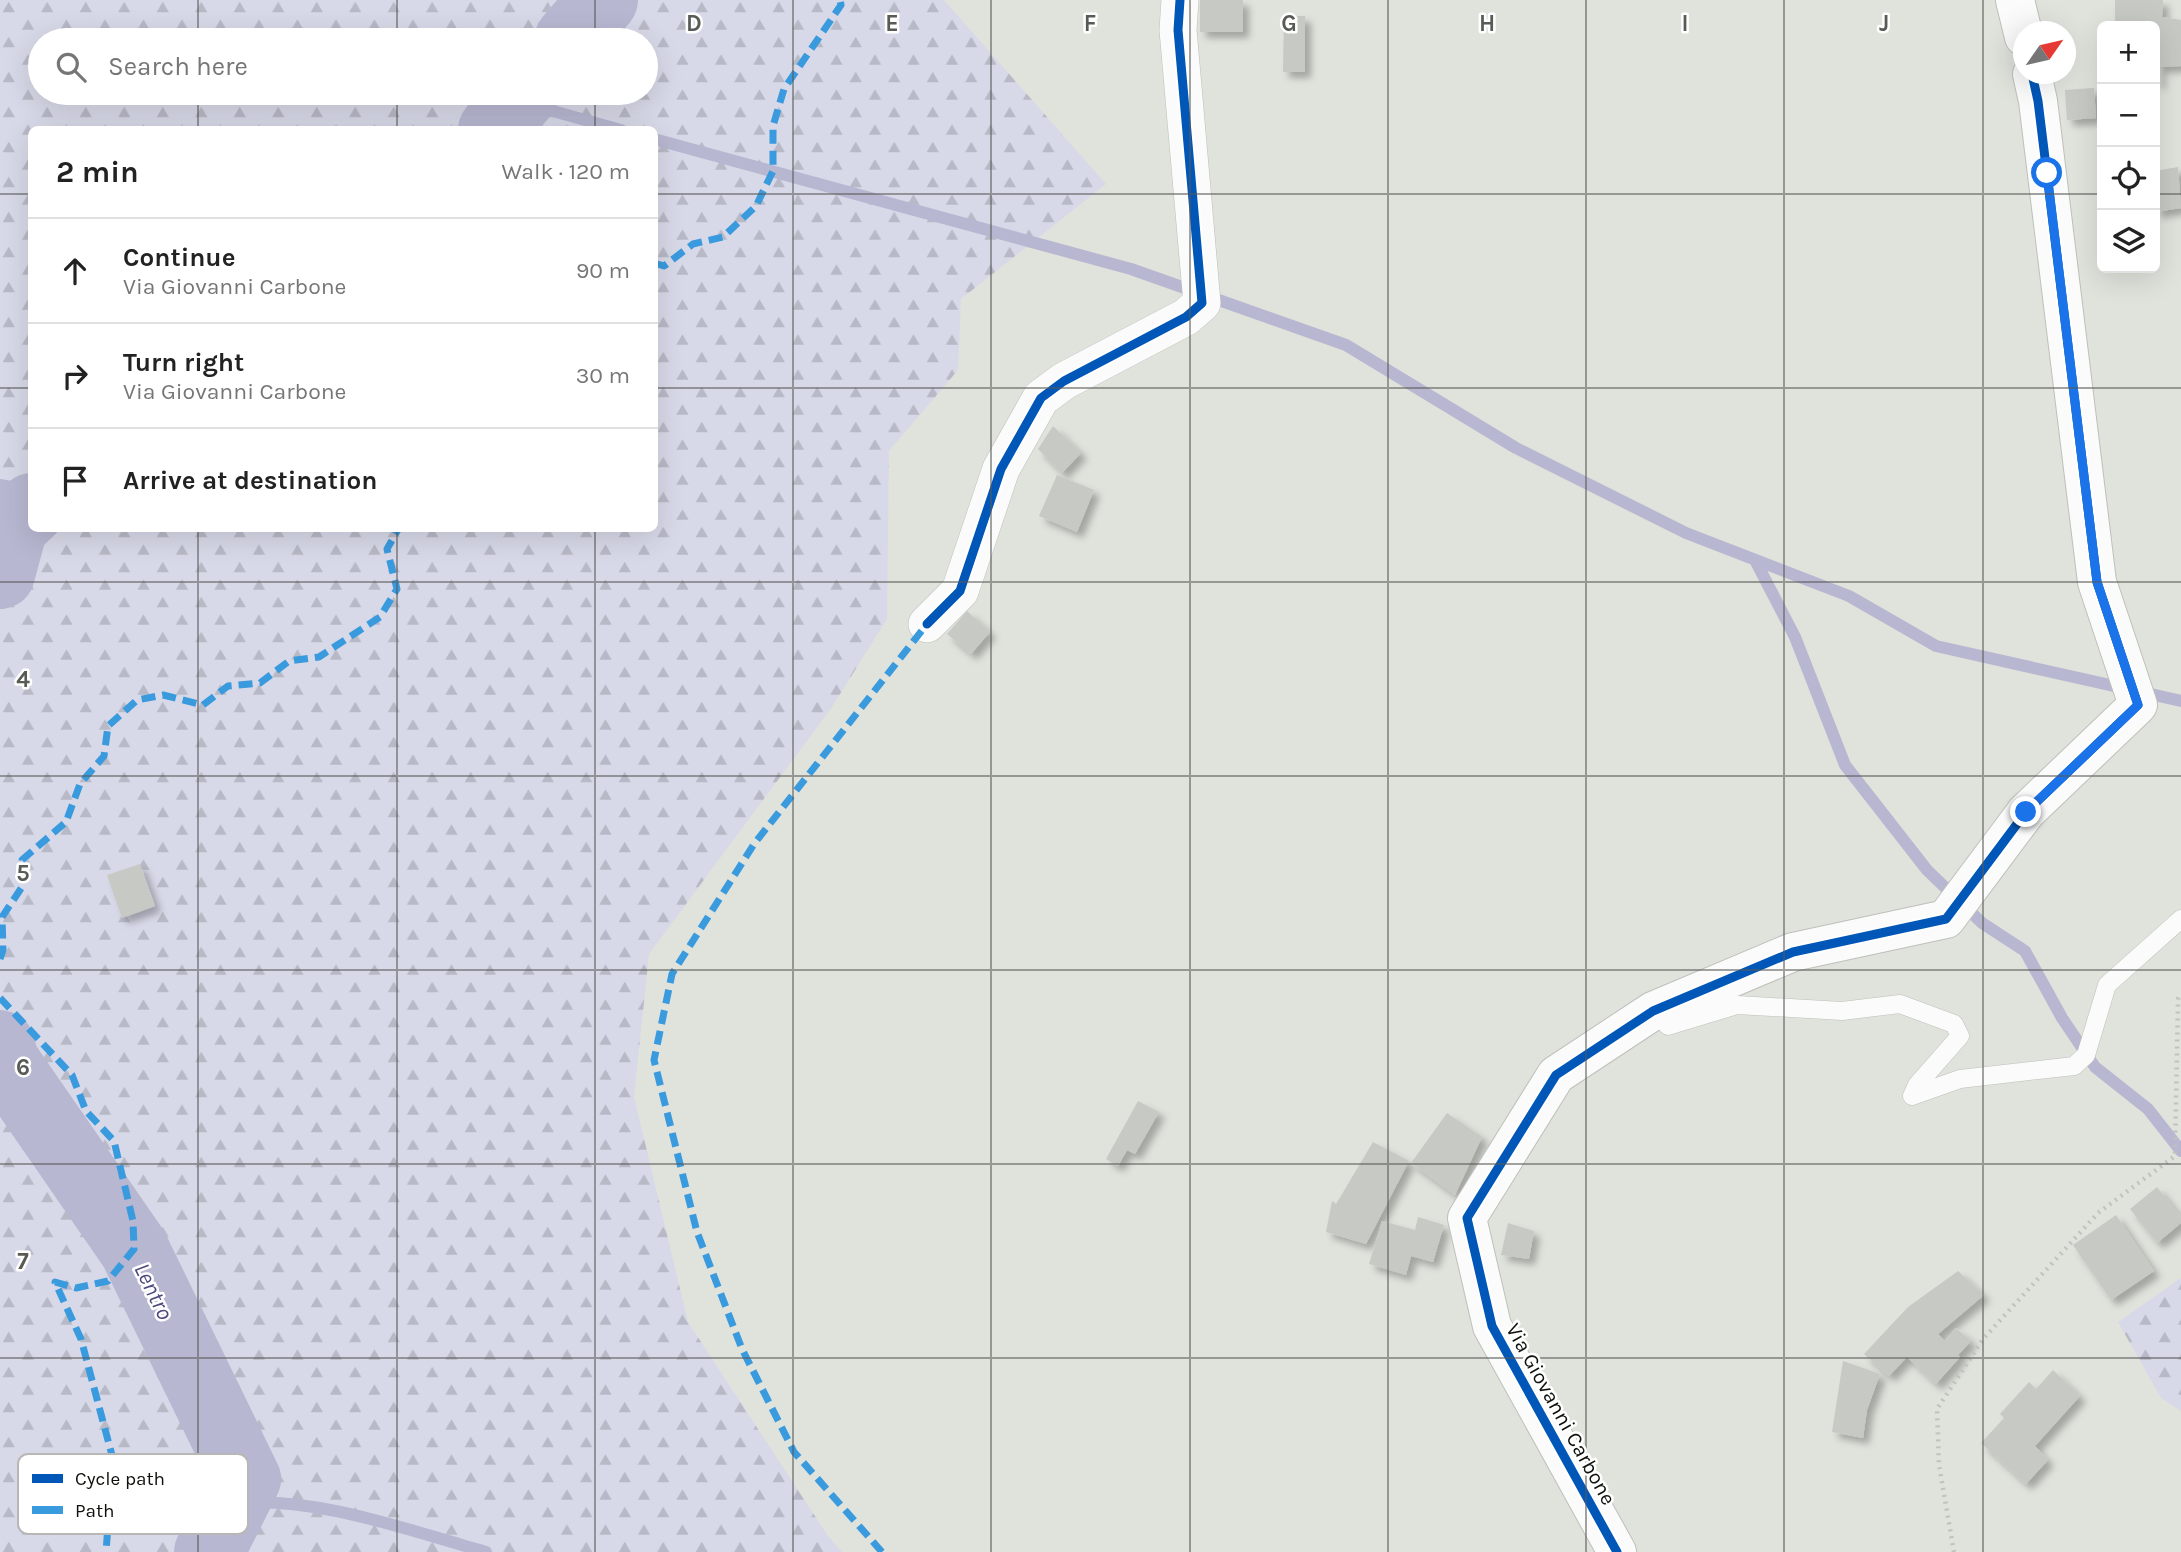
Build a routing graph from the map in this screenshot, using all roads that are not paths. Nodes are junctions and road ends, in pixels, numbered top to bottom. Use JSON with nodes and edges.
{"nodes":[{"id":1,"x":1180,"y":0,"type":"edge"},
{"id":2,"x":2015,"y":0,"type":"edge"},
{"id":3,"x":2020,"y":21,"type":"edge"},
{"id":4,"x":2034,"y":84,"type":"edge"},
{"id":5,"x":927,"y":624,"type":"dead end"},
{"id":6,"x":2181,"y":919,"type":"edge"},
{"id":7,"x":1653,"y":1011,"type":"junction"},
{"id":8,"x":1617,"y":1552,"type":"edge"}],
"edges":[{"from":1,"to":5,"type":"street"},
{"from":2,"to":3,"type":"street"},
{"from":4,"to":7,"type":"street","name":"Via Giovanni Carbone"},
{"from":6,"to":7,"type":"lane"},
{"from":7,"to":8,"type":"street","name":"Via Giovanni Carbone"}]}
